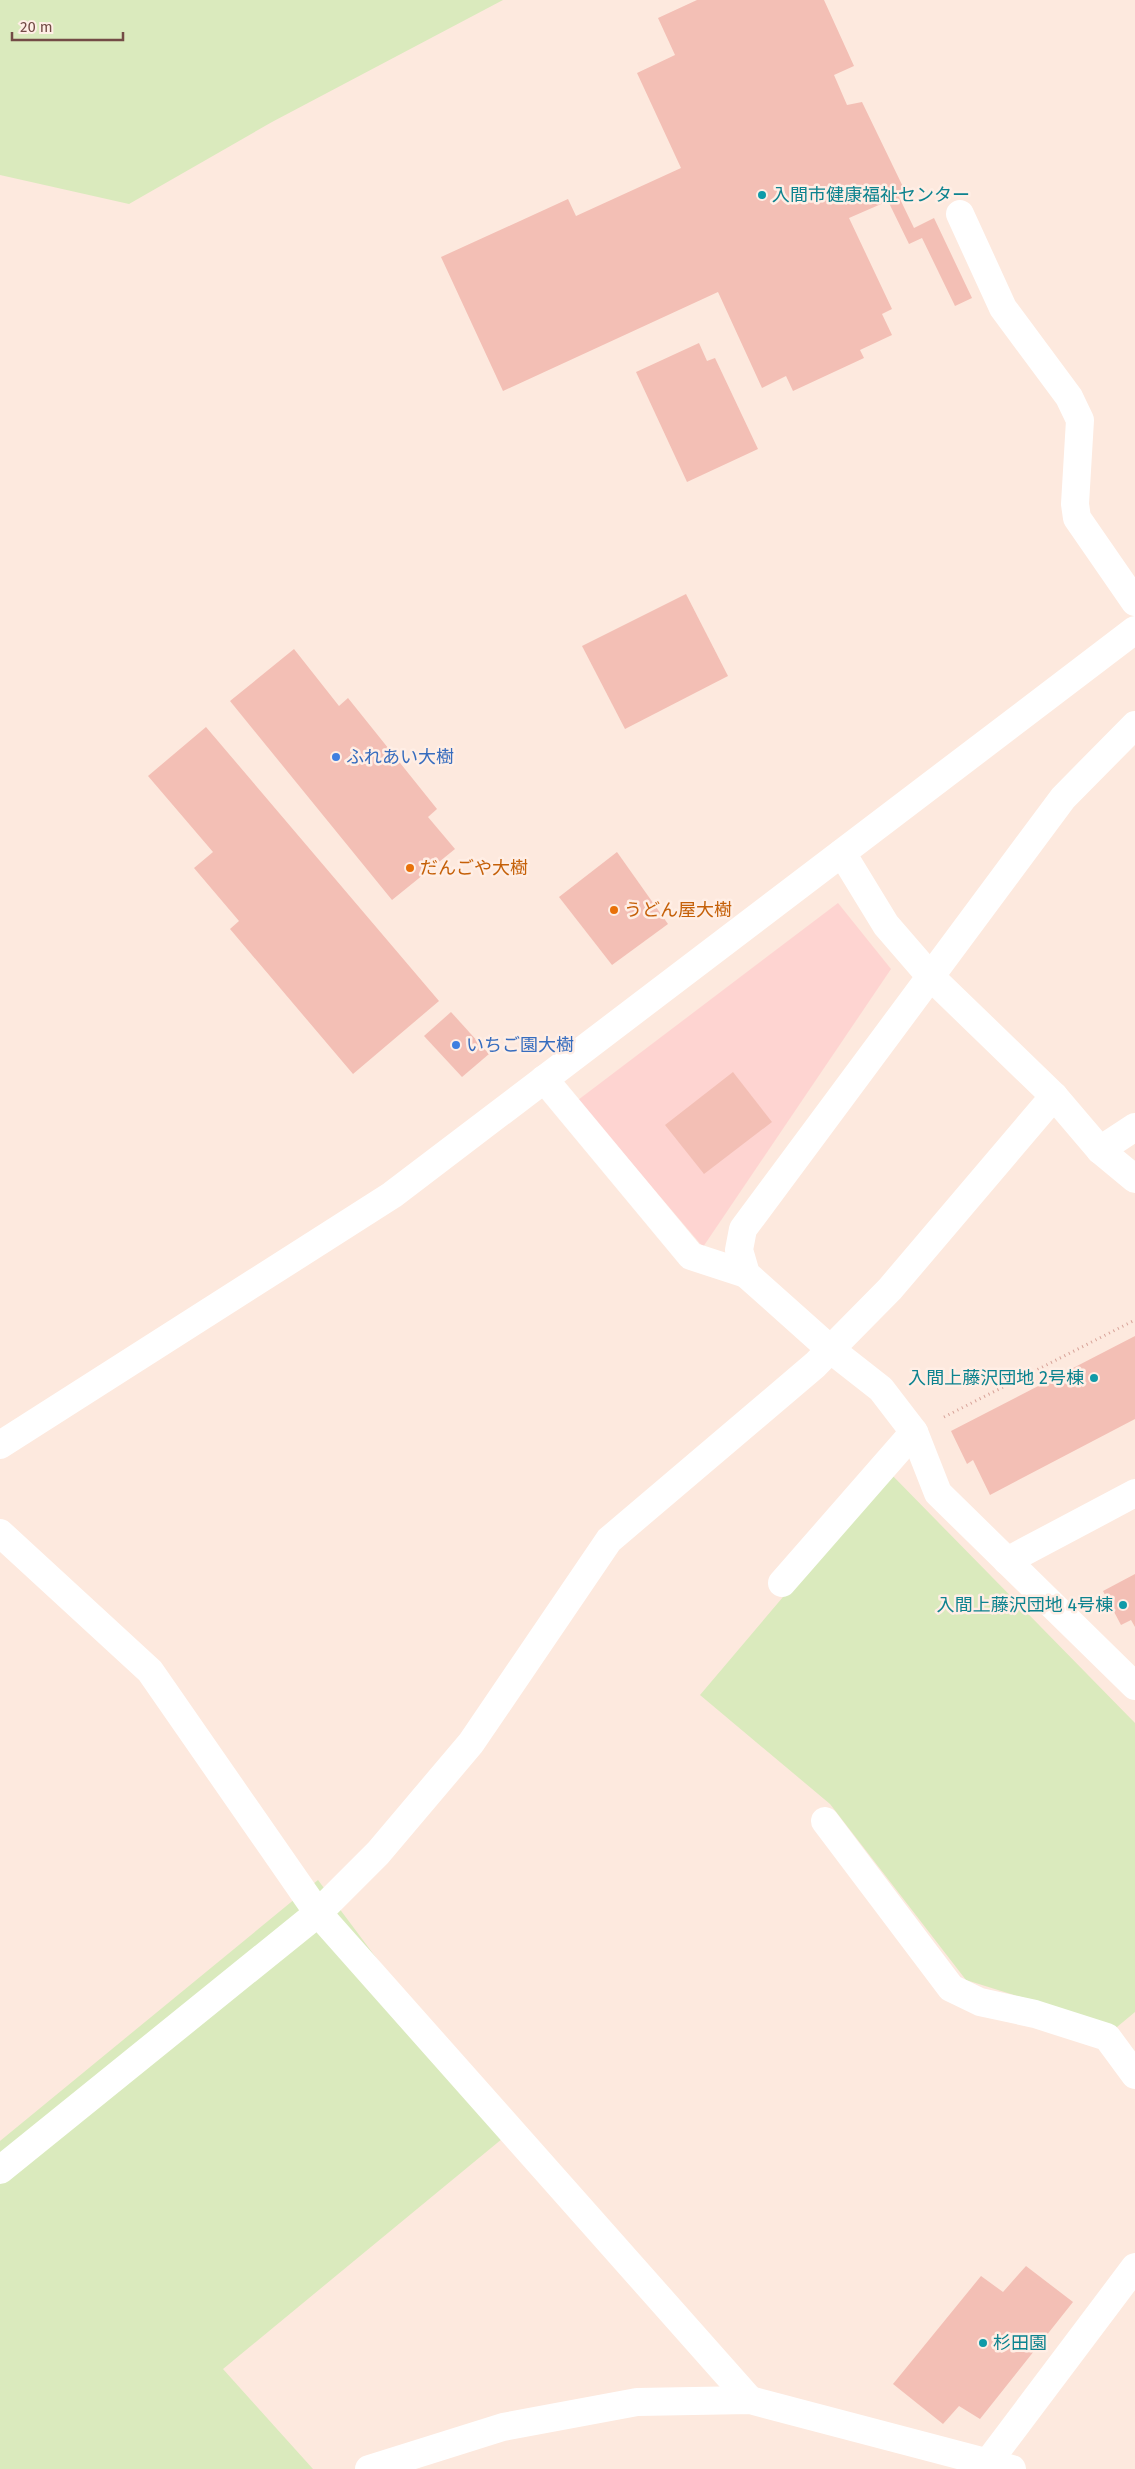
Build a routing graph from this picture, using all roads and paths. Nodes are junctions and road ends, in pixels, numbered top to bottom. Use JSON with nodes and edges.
{"nodes":[{"id":1,"x":960,"y":214,"type":"dead end"},
{"id":2,"x":1135,"y":602,"type":"edge"},
{"id":3,"x":1135,"y":630,"type":"edge"},
{"id":4,"x":1135,"y":725,"type":"edge"},
{"id":5,"x":842,"y":854,"type":"junction"},
{"id":6,"x":931,"y":977,"type":"junction"},
{"id":7,"x":544,"y":1079,"type":"junction"},
{"id":8,"x":1054,"y":1096,"type":"junction"},
{"id":9,"x":1135,"y":1127,"type":"edge"},
{"id":10,"x":1100,"y":1150,"type":"junction"},
{"id":11,"x":1135,"y":1179,"type":"edge"},
{"id":12,"x":746,"y":1274,"type":"junction"},
{"id":13,"x":1135,"y":1320,"type":"edge"},
{"id":14,"x":830,"y":1349,"type":"junction"},
{"id":15,"x":914,"y":1432,"type":"junction"},
{"id":16,"x":0,"y":1445,"type":"edge"},
{"id":17,"x":1135,"y":1493,"type":"edge"},
{"id":18,"x":0,"y":1533,"type":"edge"},
{"id":19,"x":1007,"y":1561,"type":"junction"},
{"id":20,"x":782,"y":1583,"type":"dead end"},
{"id":21,"x":1135,"y":1686,"type":"edge"},
{"id":22,"x":825,"y":1821,"type":"dead end"},
{"id":23,"x":318,"y":1913,"type":"junction"},
{"id":24,"x":1135,"y":2075,"type":"edge"},
{"id":25,"x":0,"y":2170,"type":"edge"},
{"id":26,"x":1135,"y":2267,"type":"edge"},
{"id":27,"x":750,"y":2400,"type":"junction"},
{"id":28,"x":1001,"y":2465,"type":"edge"},
{"id":29,"x":369,"y":2469,"type":"edge"}],
"edges":[{"from":1,"to":2,"type":"street"},
{"from":3,"to":5,"type":"street"},
{"from":4,"to":6,"type":"street"},
{"from":5,"to":6,"type":"street"},
{"from":5,"to":7,"type":"street"},
{"from":6,"to":8,"type":"street"},
{"from":6,"to":12,"type":"street"},
{"from":7,"to":12,"type":"street"},
{"from":7,"to":16,"type":"street"},
{"from":8,"to":10,"type":"street"},
{"from":8,"to":14,"type":"street"},
{"from":9,"to":10,"type":"street"},
{"from":10,"to":11,"type":"street"},
{"from":12,"to":14,"type":"street"},
{"from":13,"to":15,"type":"path"},
{"from":14,"to":15,"type":"street"},
{"from":14,"to":23,"type":"street"},
{"from":15,"to":19,"type":"street"},
{"from":15,"to":20,"type":"street"},
{"from":17,"to":19,"type":"street"},
{"from":18,"to":23,"type":"street"},
{"from":19,"to":21,"type":"street"},
{"from":22,"to":24,"type":"street"},
{"from":23,"to":25,"type":"street"},
{"from":23,"to":27,"type":"street"},
{"from":26,"to":28,"type":"street"},
{"from":27,"to":28,"type":"street"},
{"from":27,"to":29,"type":"street"}]}
